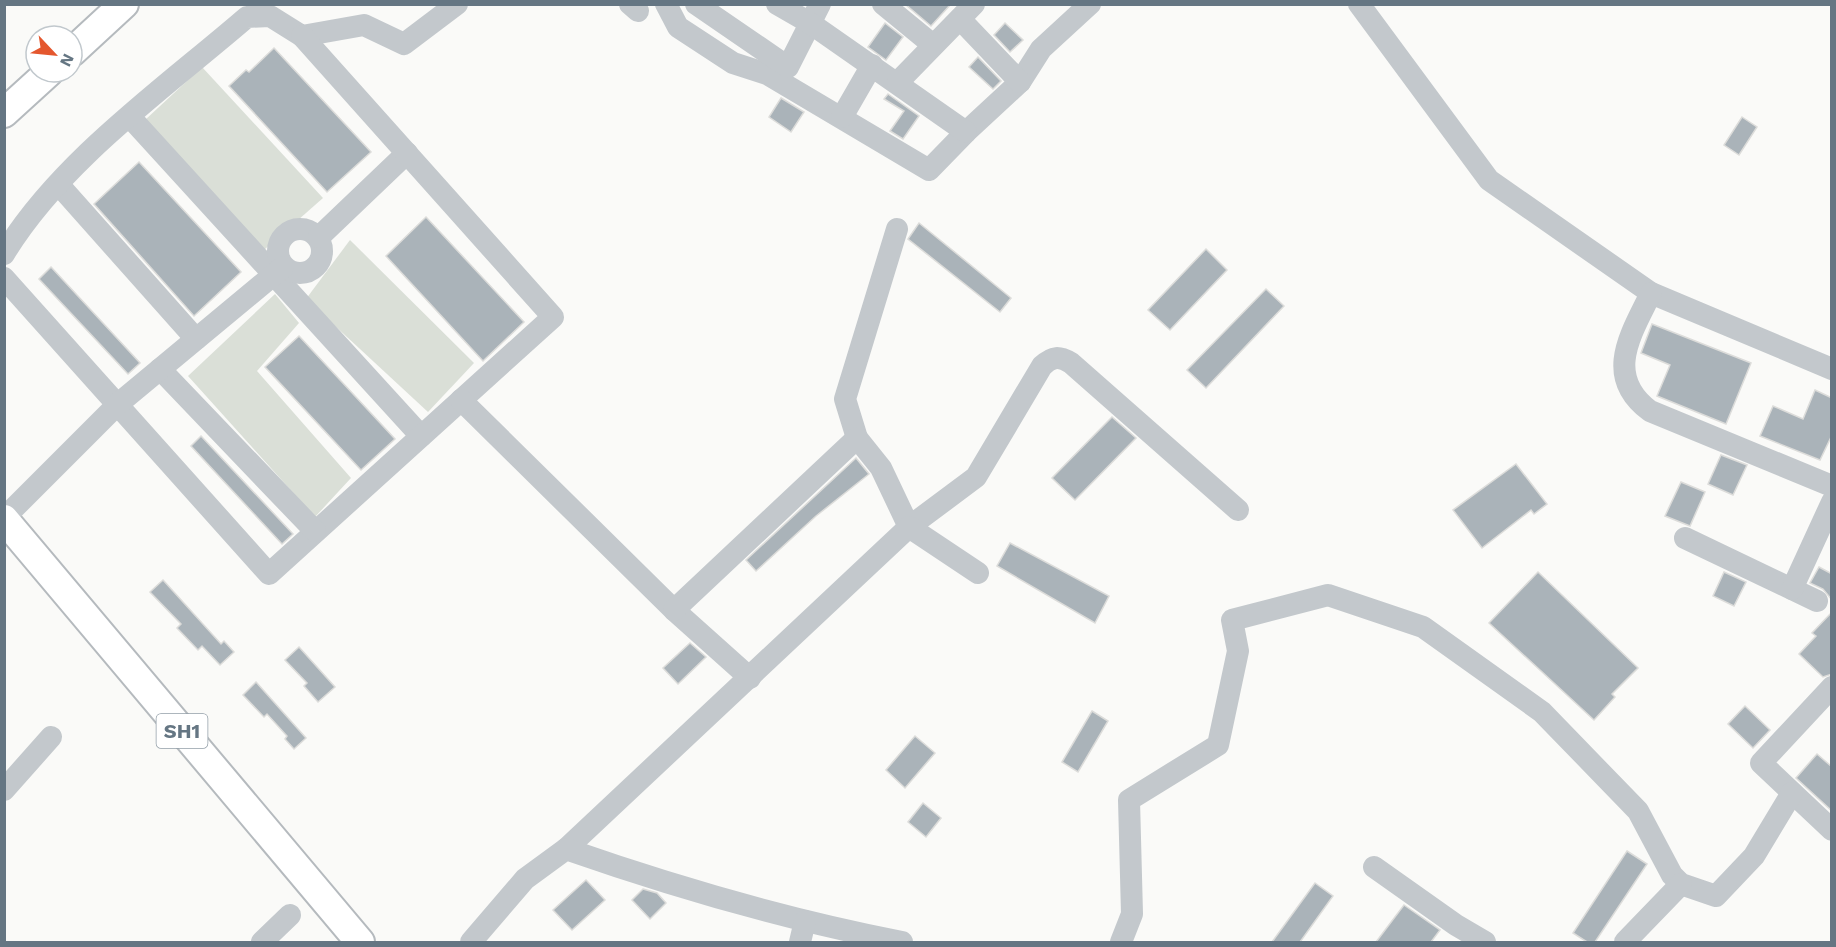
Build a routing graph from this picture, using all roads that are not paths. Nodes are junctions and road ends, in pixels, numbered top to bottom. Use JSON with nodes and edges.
{"nodes":[{"id":1,"x":457,"y":4,"type":"edge"},
{"id":2,"x":666,"y":4,"type":"edge"},
{"id":3,"x":696,"y":4,"type":"edge"},
{"id":4,"x":777,"y":4,"type":"edge"},
{"id":5,"x":883,"y":4,"type":"edge"},
{"id":6,"x":1090,"y":4,"type":"edge"},
{"id":7,"x":1359,"y":4,"type":"edge"},
{"id":8,"x":119,"y":6,"type":"edge"},
{"id":9,"x":967,"y":12,"type":"edge"},
{"id":10,"x":815,"y":14,"type":"edge"},
{"id":11,"x":302,"y":36,"type":"junction"},
{"id":12,"x":84,"y":40,"type":"edge"},
{"id":13,"x":933,"y":45,"type":"junction"},
{"id":14,"x":872,"y":65,"type":"junction"},
{"id":15,"x":898,"y":82,"type":"junction"},
{"id":16,"x":1020,"y":82,"type":"junction"},
{"id":17,"x":36,"y":84,"type":"edge"},
{"id":18,"x":4,"y":112,"type":"edge"},
{"id":19,"x":130,"y":117,"type":"junction"},
{"id":20,"x":842,"y":117,"type":"junction"},
{"id":21,"x":966,"y":132,"type":"junction"},
{"id":22,"x":407,"y":153,"type":"junction"},
{"id":23,"x":59,"y":185,"type":"junction"},
{"id":24,"x":897,"y":230,"type":"dead end"},
{"id":25,"x":319,"y":237,"type":"junction"},
{"id":26,"x":4,"y":254,"type":"edge"},
{"id":27,"x":278,"y":271,"type":"junction"},
{"id":28,"x":4,"y":278,"type":"edge"},
{"id":29,"x":1651,"y":293,"type":"junction"},
{"id":30,"x":196,"y":339,"type":"junction"},
{"id":31,"x":160,"y":369,"type":"junction"},
{"id":32,"x":1832,"y":369,"type":"edge"},
{"id":33,"x":461,"y":400,"type":"junction"},
{"id":34,"x":118,"y":405,"type":"junction"},
{"id":35,"x":422,"y":436,"type":"junction"},
{"id":36,"x":857,"y":438,"type":"junction"},
{"id":37,"x":1832,"y":486,"type":"edge"},
{"id":38,"x":1832,"y":502,"type":"edge"},
{"id":39,"x":1238,"y":510,"type":"dead end"},
{"id":40,"x":4,"y":518,"type":"edge"},
{"id":41,"x":909,"y":527,"type":"junction"},
{"id":42,"x":315,"y":531,"type":"junction"},
{"id":43,"x":1685,"y":538,"type":"dead end"},
{"id":44,"x":978,"y":573,"type":"dead end"},
{"id":45,"x":1792,"y":589,"type":"junction"},
{"id":46,"x":1817,"y":601,"type":"dead end"},
{"id":47,"x":674,"y":610,"type":"junction"},
{"id":48,"x":750,"y":678,"type":"junction"},
{"id":49,"x":1829,"y":694,"type":"edge"},
{"id":50,"x":51,"y":737,"type":"dead end"},
{"id":51,"x":4,"y":790,"type":"edge"},
{"id":52,"x":1792,"y":792,"type":"junction"},
{"id":53,"x":1832,"y":830,"type":"edge"},
{"id":54,"x":566,"y":849,"type":"junction"},
{"id":55,"x":1374,"y":867,"type":"dead end"},
{"id":56,"x":1681,"y":884,"type":"junction"},
{"id":57,"x":290,"y":915,"type":"dead end"},
{"id":58,"x":803,"y":932,"type":"edge"},
{"id":59,"x":1449,"y":934,"type":"edge"},
{"id":60,"x":262,"y":942,"type":"edge"},
{"id":61,"x":360,"y":942,"type":"edge"},
{"id":62,"x":471,"y":942,"type":"edge"},
{"id":63,"x":902,"y":942,"type":"edge"},
{"id":64,"x":1121,"y":942,"type":"edge"},
{"id":65,"x":1485,"y":942,"type":"edge"},
{"id":66,"x":1625,"y":942,"type":"edge"}],
"edges":[{"from":1,"to":11,"type":"street"},
{"from":2,"to":20,"type":"street"},
{"from":3,"to":10,"type":"street"},
{"from":4,"to":10,"type":"street"},
{"from":5,"to":13,"type":"street"},
{"from":6,"to":16,"type":"street"},
{"from":7,"to":29,"type":"street"},
{"from":8,"to":12,"type":"main road"},
{"from":9,"to":13,"type":"street"},
{"from":9,"to":16,"type":"street"},
{"from":10,"to":14,"type":"street"},
{"from":11,"to":19,"type":"street"},
{"from":11,"to":22,"type":"street"},
{"from":13,"to":15,"type":"street"},
{"from":14,"to":15,"type":"street"},
{"from":14,"to":20,"type":"street"},
{"from":15,"to":21,"type":"street"},
{"from":16,"to":21,"type":"street"},
{"from":17,"to":18,"type":"main road"},
{"from":19,"to":23,"type":"street"},
{"from":19,"to":27,"type":"street"},
{"from":20,"to":21,"type":"street"},
{"from":22,"to":25,"type":"street"},
{"from":22,"to":33,"type":"street"},
{"from":23,"to":26,"type":"street"},
{"from":23,"to":30,"type":"street"},
{"from":24,"to":36,"type":"street"},
{"from":25,"to":27,"type":"street"},
{"from":25,"to":27,"type":"street"},
{"from":27,"to":30,"type":"street"},
{"from":27,"to":35,"type":"street"},
{"from":28,"to":34,"type":"street"},
{"from":29,"to":32,"type":"street"},
{"from":29,"to":37,"type":"street"},
{"from":30,"to":31,"type":"street"},
{"from":31,"to":34,"type":"street"},
{"from":31,"to":42,"type":"street"},
{"from":33,"to":35,"type":"street"},
{"from":33,"to":47,"type":"street"},
{"from":34,"to":40,"type":"street"},
{"from":34,"to":42,"type":"street"},
{"from":35,"to":42,"type":"street"},
{"from":36,"to":41,"type":"street"},
{"from":36,"to":47,"type":"street"},
{"from":38,"to":45,"type":"street"},
{"from":39,"to":41,"type":"street"},
{"from":40,"to":61,"type":"main road","number":"SH1"},
{"from":41,"to":44,"type":"street"},
{"from":41,"to":48,"type":"street"},
{"from":43,"to":45,"type":"street"},
{"from":45,"to":46,"type":"street"},
{"from":47,"to":48,"type":"street"},
{"from":48,"to":54,"type":"street"},
{"from":49,"to":52,"type":"street"},
{"from":50,"to":51,"type":"street"},
{"from":52,"to":53,"type":"street"},
{"from":52,"to":56,"type":"street"},
{"from":54,"to":58,"type":"street"},
{"from":54,"to":62,"type":"street"},
{"from":55,"to":59,"type":"street"},
{"from":56,"to":64,"type":"street"},
{"from":56,"to":66,"type":"street"},
{"from":57,"to":60,"type":"street"},
{"from":58,"to":63,"type":"street"},
{"from":59,"to":65,"type":"street"}]}
